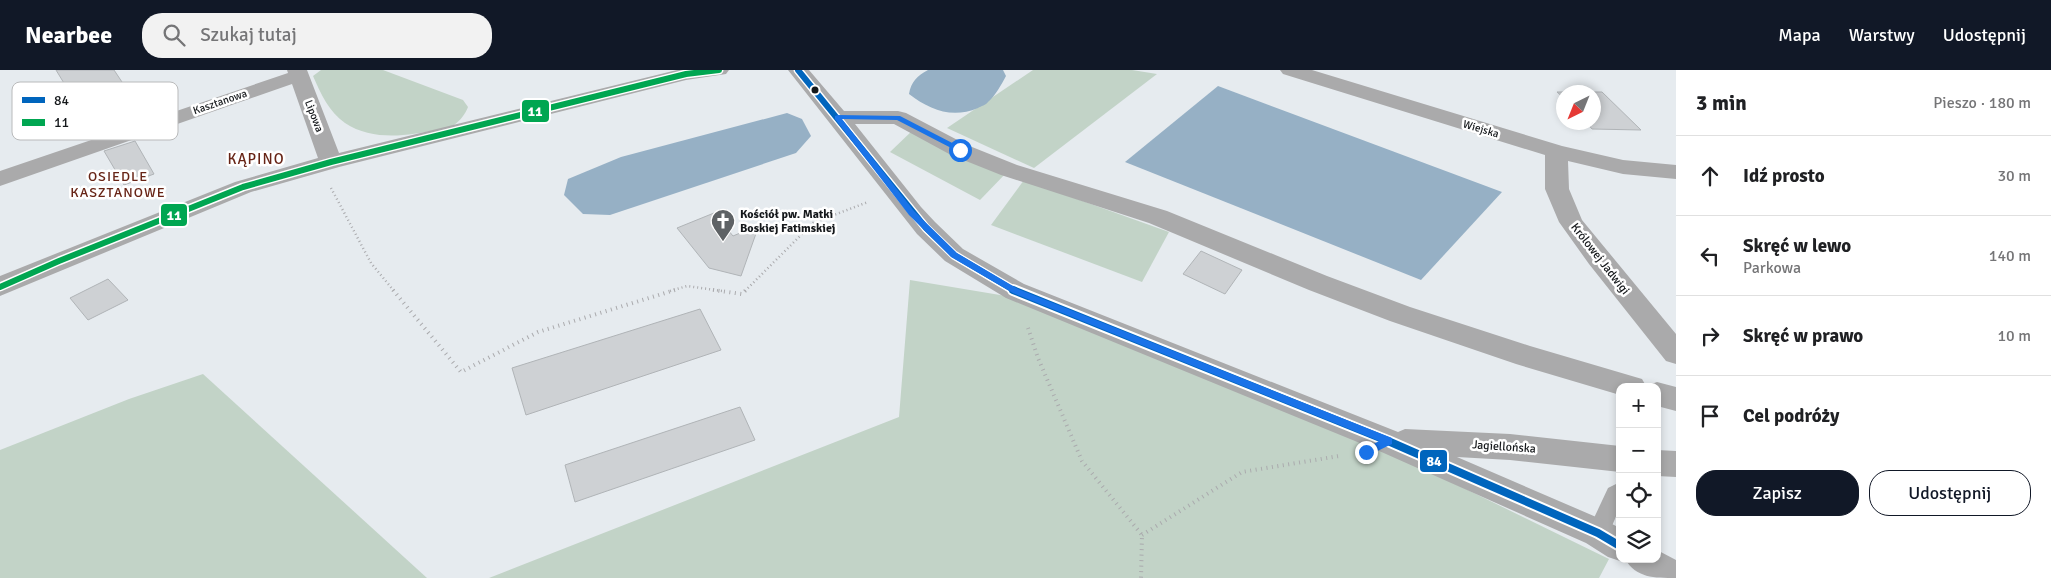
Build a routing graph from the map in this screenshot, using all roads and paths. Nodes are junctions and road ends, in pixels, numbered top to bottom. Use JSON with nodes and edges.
{"nodes":[{"id":1,"x":718,"y":70,"type":"edge"},
{"id":2,"x":798,"y":70,"type":"edge"},
{"id":3,"x":1290,"y":70,"type":"edge"},
{"id":4,"x":298,"y":73,"type":"edge"},
{"id":5,"x":178,"y":117,"type":"edge"},
{"id":6,"x":838,"y":117,"type":"junction"},
{"id":7,"x":111,"y":140,"type":"edge"},
{"id":8,"x":1556,"y":151,"type":"junction"},
{"id":9,"x":331,"y":162,"type":"junction"},
{"id":10,"x":1676,"y":172,"type":"edge"},
{"id":11,"x":0,"y":179,"type":"edge"},
{"id":12,"x":895,"y":192,"type":"junction"},
{"id":13,"x":0,"y":287,"type":"edge"},
{"id":14,"x":1015,"y":291,"type":"junction"},
{"id":15,"x":1676,"y":352,"type":"edge"},
{"id":16,"x":1618,"y":383,"type":"edge"},
{"id":17,"x":1661,"y":395,"type":"edge"},
{"id":18,"x":1676,"y":399,"type":"edge"},
{"id":19,"x":1388,"y":441,"type":"junction"},
{"id":20,"x":1616,"y":458,"type":"edge"},
{"id":21,"x":1661,"y":463,"type":"edge"},
{"id":22,"x":1676,"y":464,"type":"edge"},
{"id":23,"x":1616,"y":493,"type":"edge"},
{"id":24,"x":1142,"y":534,"type":"junction"},
{"id":25,"x":1609,"y":540,"type":"edge"},
{"id":26,"x":1649,"y":563,"type":"edge"},
{"id":27,"x":1142,"y":578,"type":"edge"},
{"id":28,"x":1675,"y":578,"type":"edge"}],
"edges":[{"from":1,"to":9,"type":"street"},
{"from":2,"to":6,"type":"street"},
{"from":3,"to":8,"type":"street","name":"Wiejska"},
{"from":4,"to":5,"type":"street","name":"Kasztanowa"},
{"from":4,"to":9,"type":"street","name":"Lipowa"},
{"from":6,"to":12,"type":"street"},
{"from":6,"to":16,"type":"street"},
{"from":7,"to":11,"type":"street","name":"Kasztanowa"},
{"from":8,"to":10,"type":"street","name":"Wiejska"},
{"from":8,"to":15,"type":"street","name":"Królowej Jadwigi"},
{"from":9,"to":12,"type":"path"},
{"from":9,"to":13,"type":"street"},
{"from":12,"to":14,"type":"street"},
{"from":14,"to":19,"type":"street"},
{"from":14,"to":24,"type":"path"},
{"from":17,"to":18,"type":"street"},
{"from":19,"to":20,"type":"street","name":"Jagiellońska"},
{"from":19,"to":24,"type":"path"},
{"from":19,"to":25,"type":"street"},
{"from":21,"to":22,"type":"street"},
{"from":23,"to":25,"type":"lane"},
{"from":24,"to":27,"type":"path"},
{"from":26,"to":28,"type":"street"}]}
